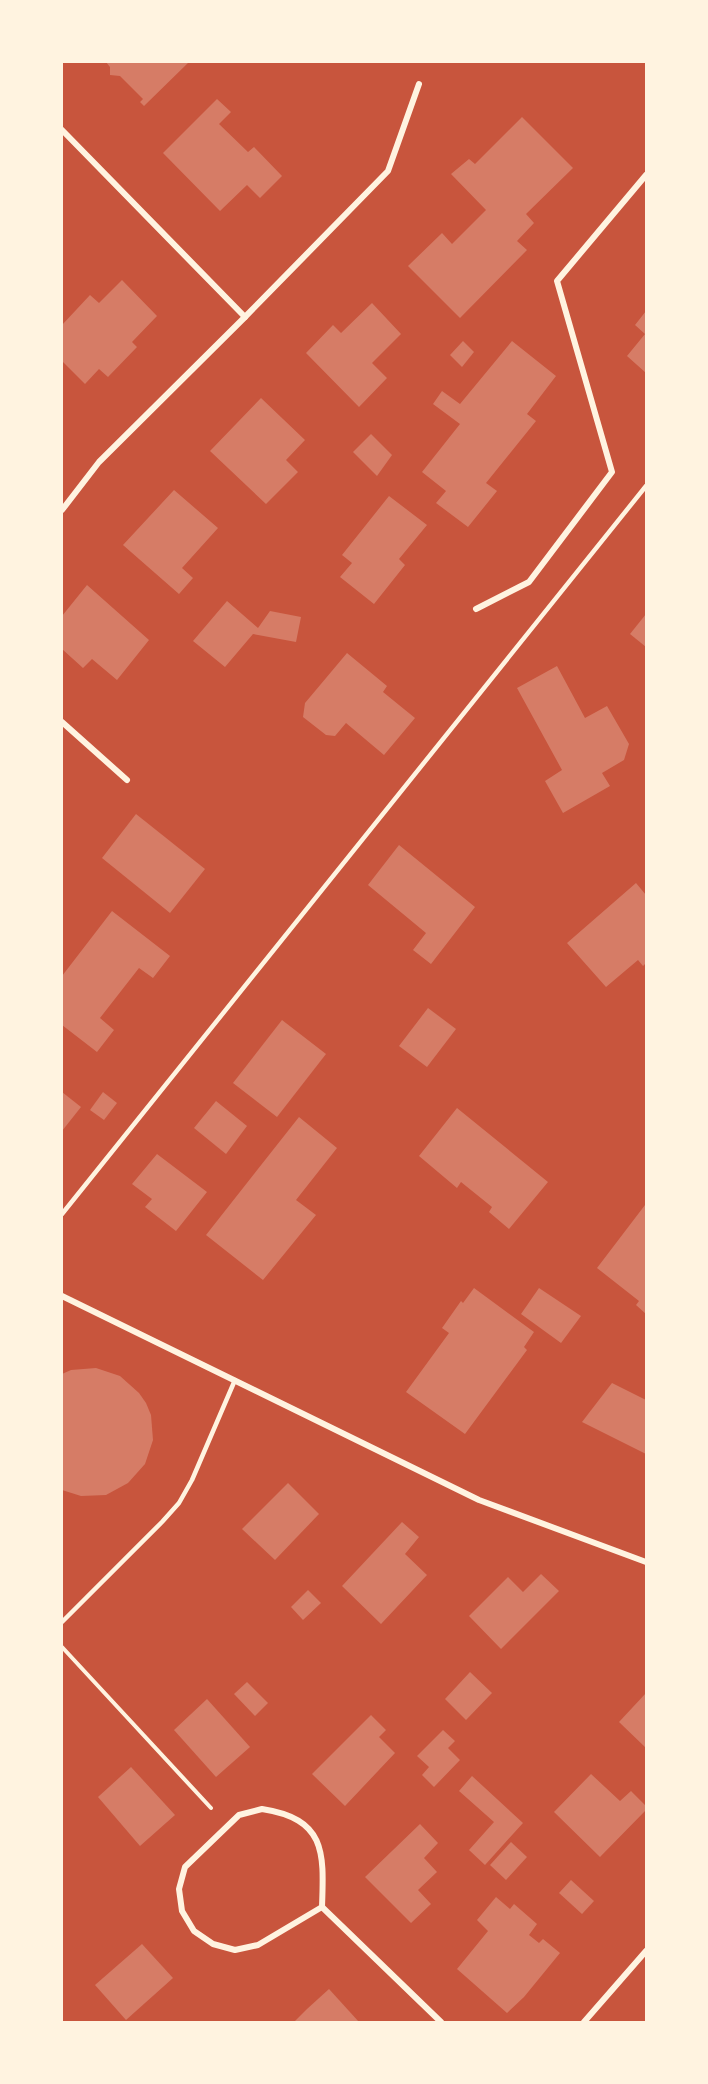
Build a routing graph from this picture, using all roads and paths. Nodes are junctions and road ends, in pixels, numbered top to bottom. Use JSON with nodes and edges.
{"nodes":[{"id":1,"x":419,"y":84,"type":"dead end"},
{"id":2,"x":62,"y":130,"type":"edge"},
{"id":3,"x":646,"y":175,"type":"edge"},
{"id":4,"x":245,"y":317,"type":"junction"},
{"id":5,"x":646,"y":486,"type":"edge"},
{"id":6,"x":62,"y":510,"type":"edge"},
{"id":7,"x":476,"y":609,"type":"dead end"},
{"id":8,"x":62,"y":722,"type":"edge"},
{"id":9,"x":127,"y":780,"type":"dead end"},
{"id":10,"x":62,"y":1214,"type":"edge"},
{"id":11,"x":62,"y":1296,"type":"edge"},
{"id":12,"x":235,"y":1380,"type":"junction"},
{"id":13,"x":646,"y":1562,"type":"edge"},
{"id":14,"x":62,"y":1622,"type":"edge"},
{"id":15,"x":62,"y":1647,"type":"edge"},
{"id":16,"x":228,"y":1827,"type":"junction"},
{"id":17,"x":322,"y":1907,"type":"junction"},
{"id":18,"x":646,"y":1951,"type":"edge"},
{"id":19,"x":441,"y":2022,"type":"edge"},
{"id":20,"x":584,"y":2022,"type":"edge"}],
"edges":[{"from":1,"to":4,"type":"street"},
{"from":2,"to":4,"type":"street"},
{"from":3,"to":7,"type":"street"},
{"from":4,"to":6,"type":"street"},
{"from":5,"to":10,"type":"lane"},
{"from":8,"to":9,"type":"street"},
{"from":11,"to":12,"type":"street"},
{"from":12,"to":13,"type":"street"},
{"from":12,"to":14,"type":"lane"},
{"from":15,"to":16,"type":"path"},
{"from":16,"to":17,"type":"street"},
{"from":16,"to":17,"type":"street"},
{"from":17,"to":19,"type":"street"},
{"from":18,"to":20,"type":"street"}]}
